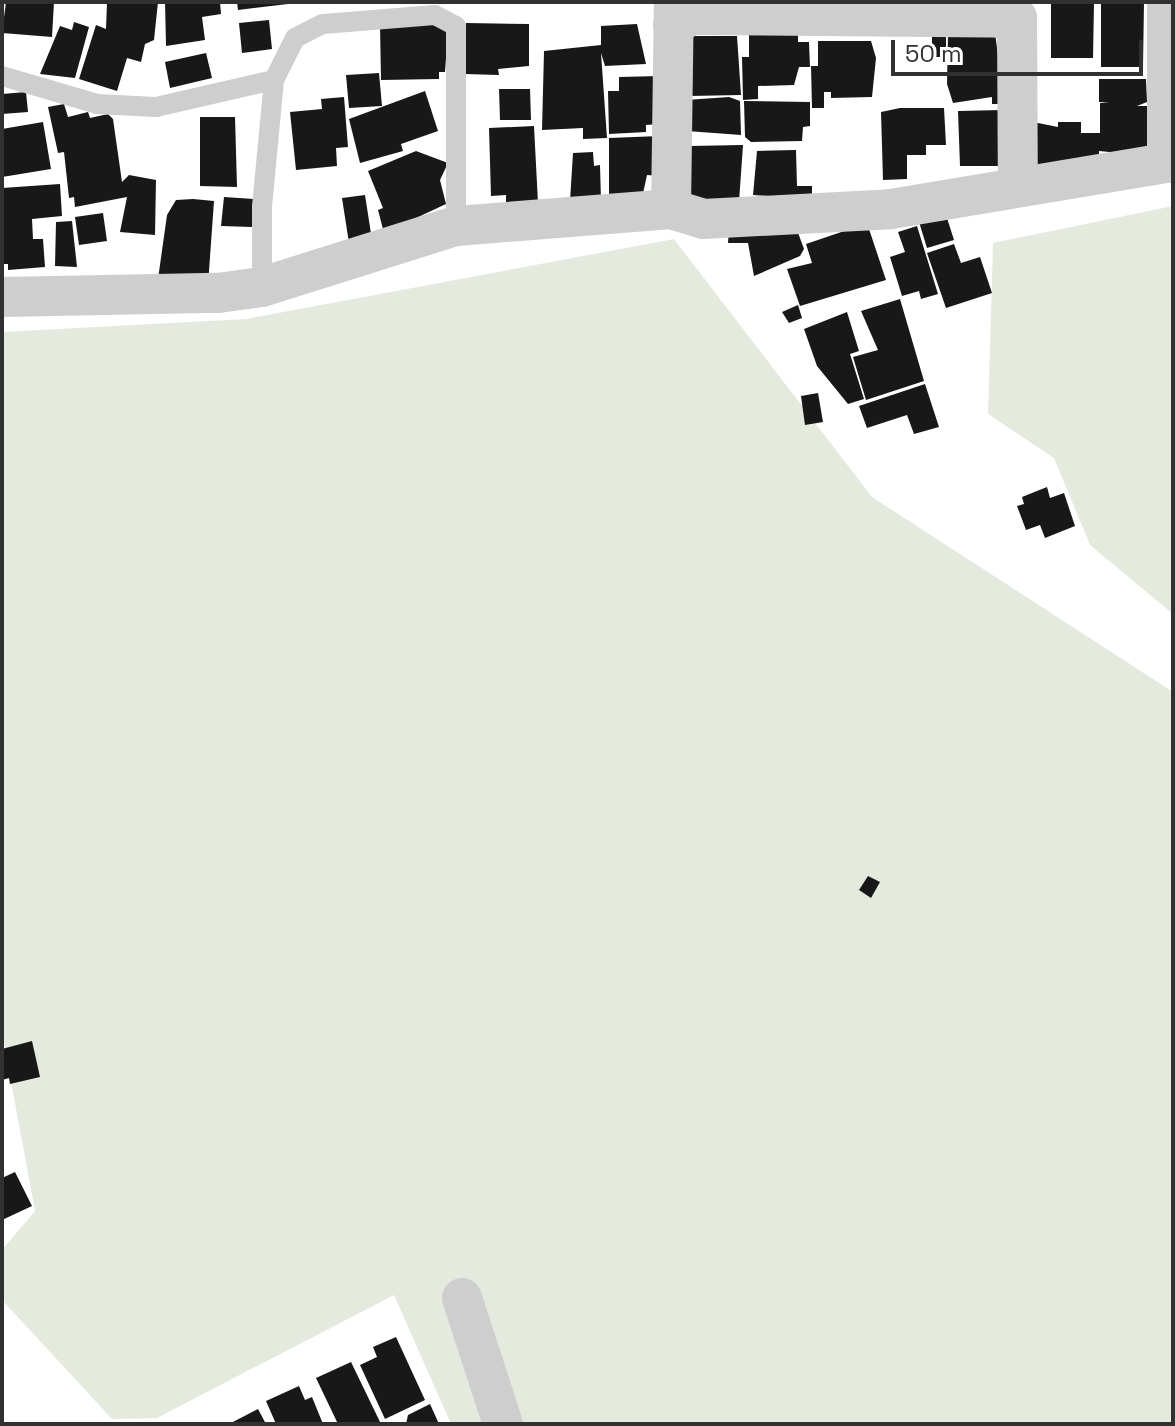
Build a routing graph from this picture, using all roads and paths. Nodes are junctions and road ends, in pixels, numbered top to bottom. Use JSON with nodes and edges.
{"nodes":[{"id":1,"x":1167,"y":2,"type":"edge"},
{"id":2,"x":673,"y":14,"type":"edge"},
{"id":3,"x":2,"y":76,"type":"edge"},
{"id":4,"x":274,"y":80,"type":"junction"},
{"id":5,"x":1170,"y":162,"type":"edge"},
{"id":6,"x":1018,"y":187,"type":"junction"},
{"id":7,"x":671,"y":209,"type":"junction"},
{"id":8,"x":456,"y":226,"type":"junction"},
{"id":9,"x":262,"y":287,"type":"junction"},
{"id":10,"x":2,"y":297,"type":"edge"},
{"id":11,"x":462,"y":1298,"type":"dead end"},
{"id":12,"x":503,"y":1424,"type":"edge"}],
"edges":[{"from":1,"to":5,"type":"street"},
{"from":2,"to":6,"type":"street"},
{"from":2,"to":7,"type":"street"},
{"from":3,"to":4,"type":"lane"},
{"from":4,"to":8,"type":"lane"},
{"from":4,"to":9,"type":"lane"},
{"from":5,"to":6,"type":"street"},
{"from":6,"to":7,"type":"street"},
{"from":7,"to":8,"type":"street"},
{"from":8,"to":9,"type":"street"},
{"from":9,"to":10,"type":"street"},
{"from":11,"to":12,"type":"street"}]}
